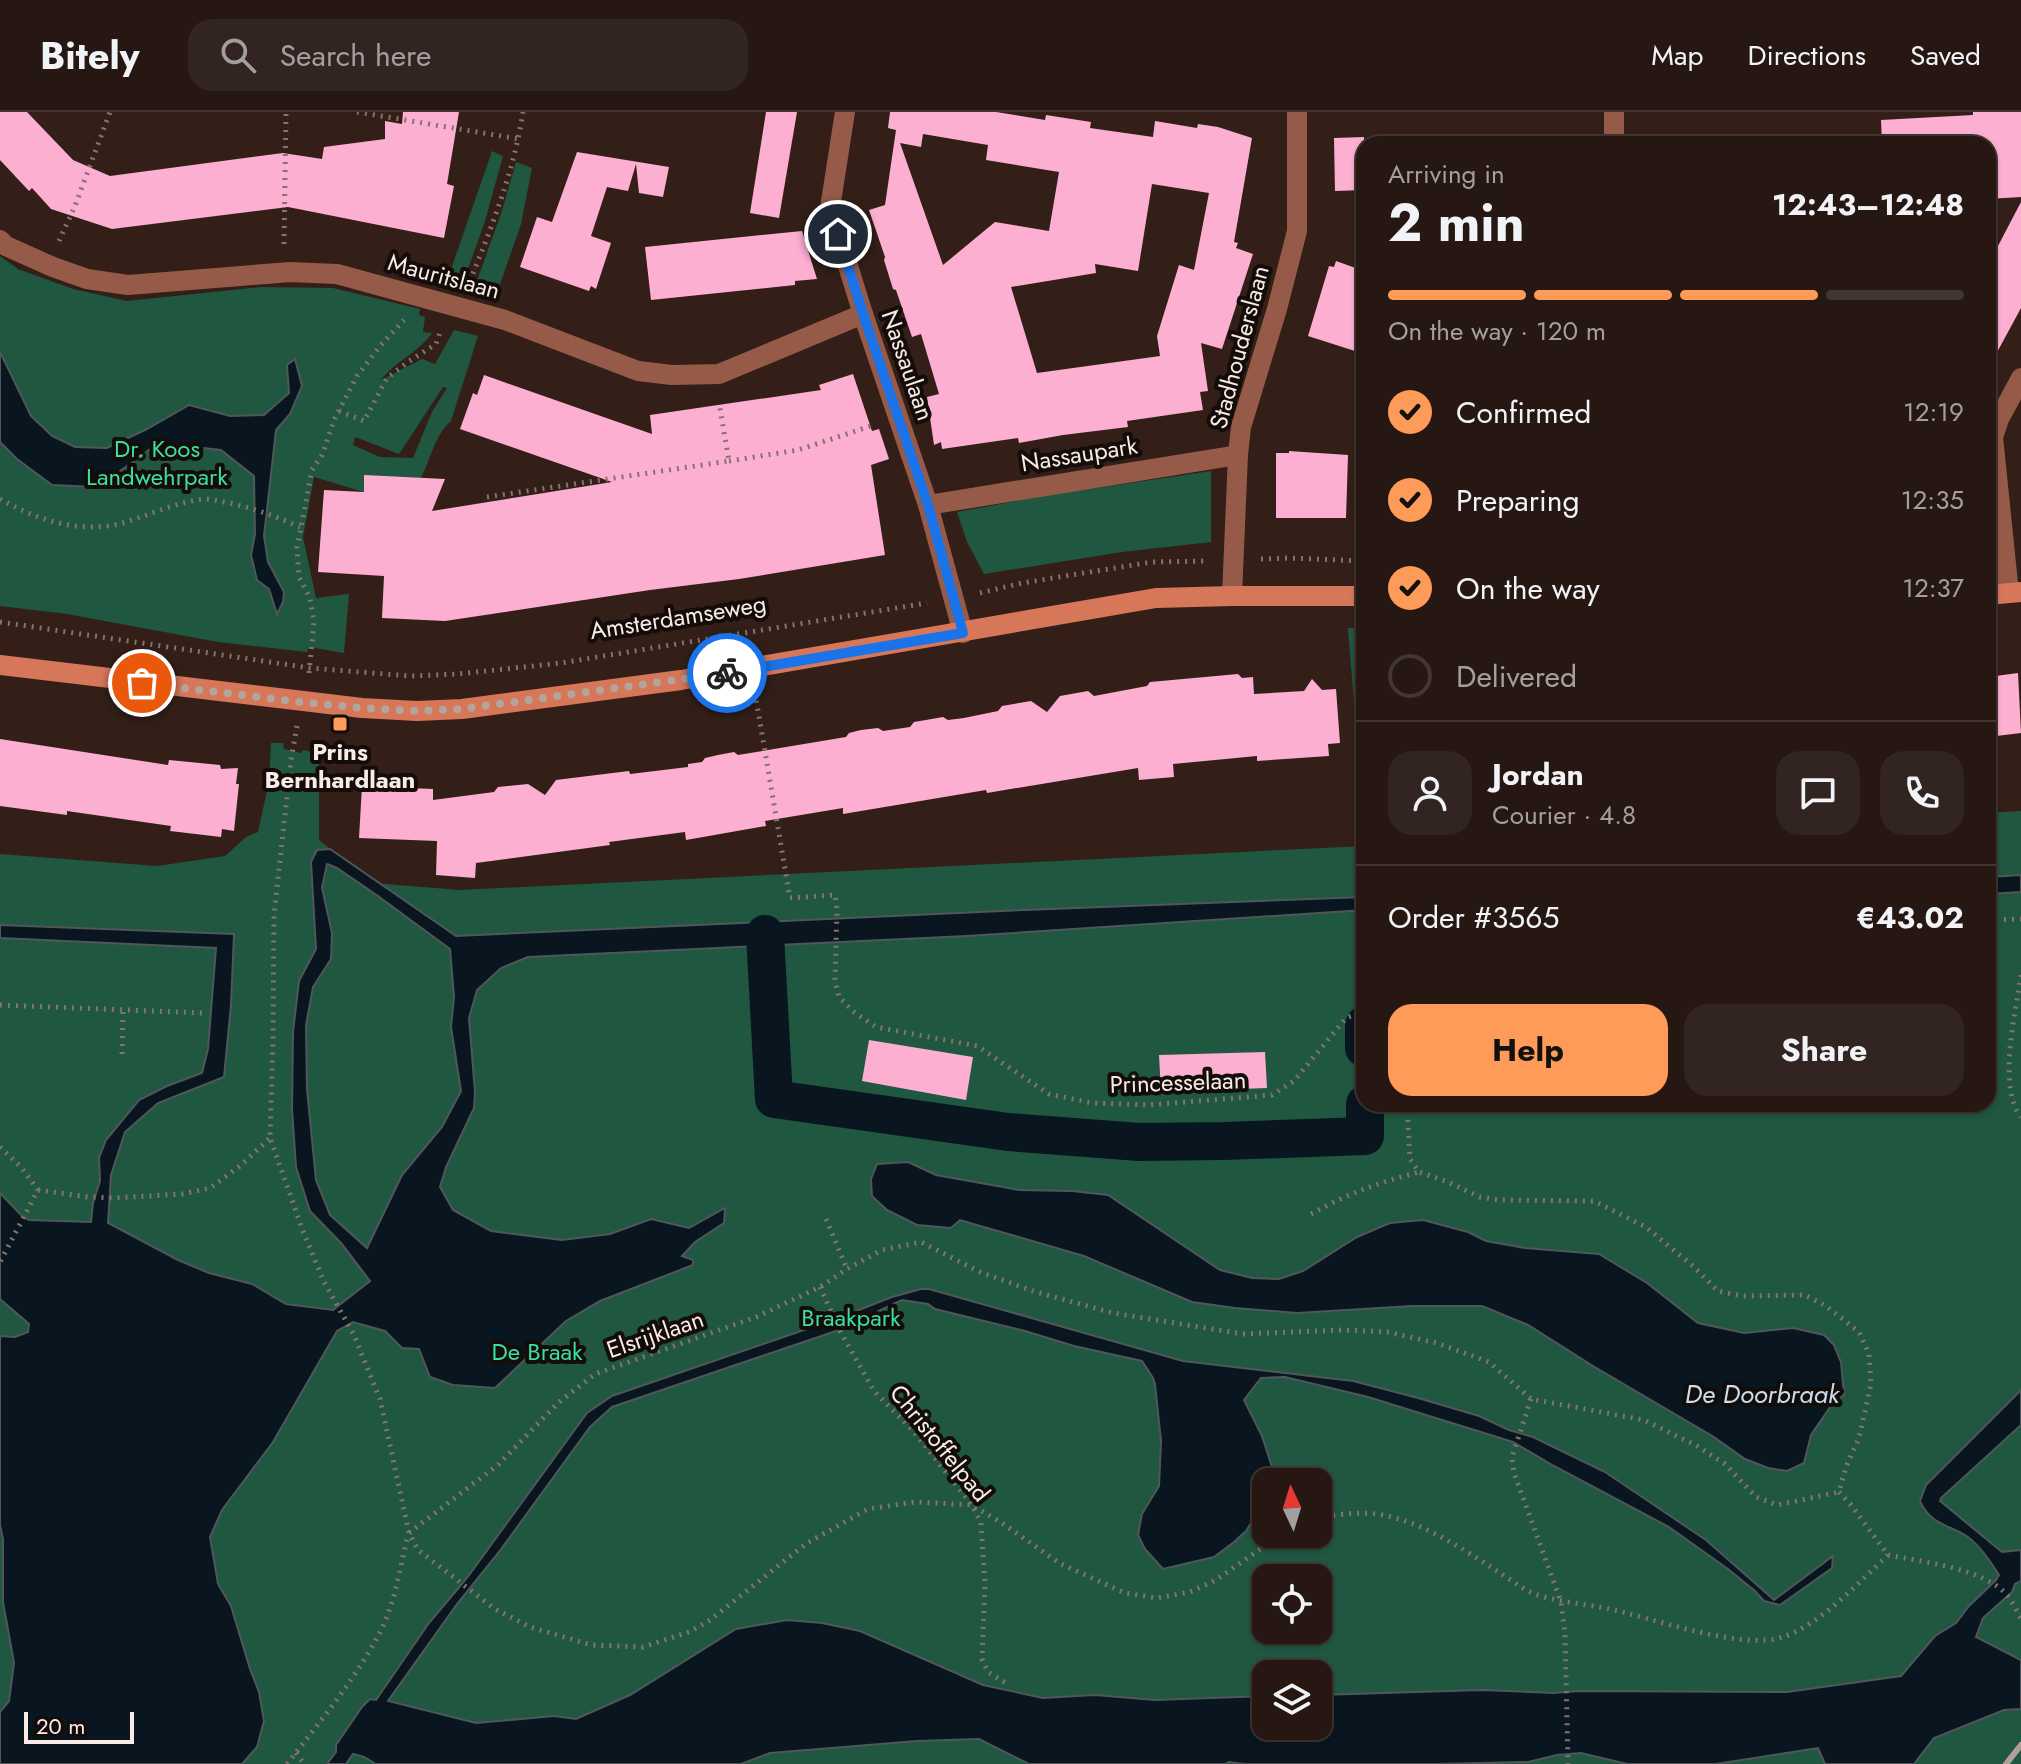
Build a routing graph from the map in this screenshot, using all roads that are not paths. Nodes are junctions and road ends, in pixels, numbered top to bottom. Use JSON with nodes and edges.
{"nodes":[{"id":1,"x":845,"y":112,"type":"edge"},
{"id":2,"x":1297,"y":112,"type":"edge"},
{"id":3,"x":1614,"y":112,"type":"edge"},
{"id":4,"x":1614,"y":136,"type":"edge"},
{"id":5,"x":0,"y":240,"type":"edge"},
{"id":6,"x":863,"y":314,"type":"junction"},
{"id":7,"x":2021,"y":378,"type":"edge"},
{"id":8,"x":1996,"y":428,"type":"edge"},
{"id":9,"x":1238,"y":455,"type":"junction"},
{"id":10,"x":1996,"y":489,"type":"edge"},
{"id":11,"x":928,"y":505,"type":"junction"},
{"id":12,"x":2015,"y":593,"type":"edge"},
{"id":13,"x":1232,"y":596,"type":"junction"},
{"id":14,"x":1356,"y":596,"type":"edge"},
{"id":15,"x":963,"y":633,"type":"junction"},
{"id":16,"x":0,"y":665,"type":"edge"}],
"edges":[{"from":1,"to":6,"type":"street","name":"Nassaulaan"},
{"from":2,"to":9,"type":"street","name":"Stadhouderslaan"},
{"from":3,"to":4,"type":"street"},
{"from":5,"to":6,"type":"street","name":"Mauritslaan"},
{"from":6,"to":11,"type":"street","name":"Nassaulaan"},
{"from":7,"to":8,"type":"street"},
{"from":9,"to":11,"type":"street","name":"Nassaupark"},
{"from":9,"to":13,"type":"street","name":"Stadhouderslaan"},
{"from":10,"to":12,"type":"street"},
{"from":11,"to":15,"type":"street","name":"Nassaulaan"},
{"from":13,"to":14,"type":"main road"},
{"from":13,"to":15,"type":"main road"},
{"from":15,"to":16,"type":"main road"}]}
